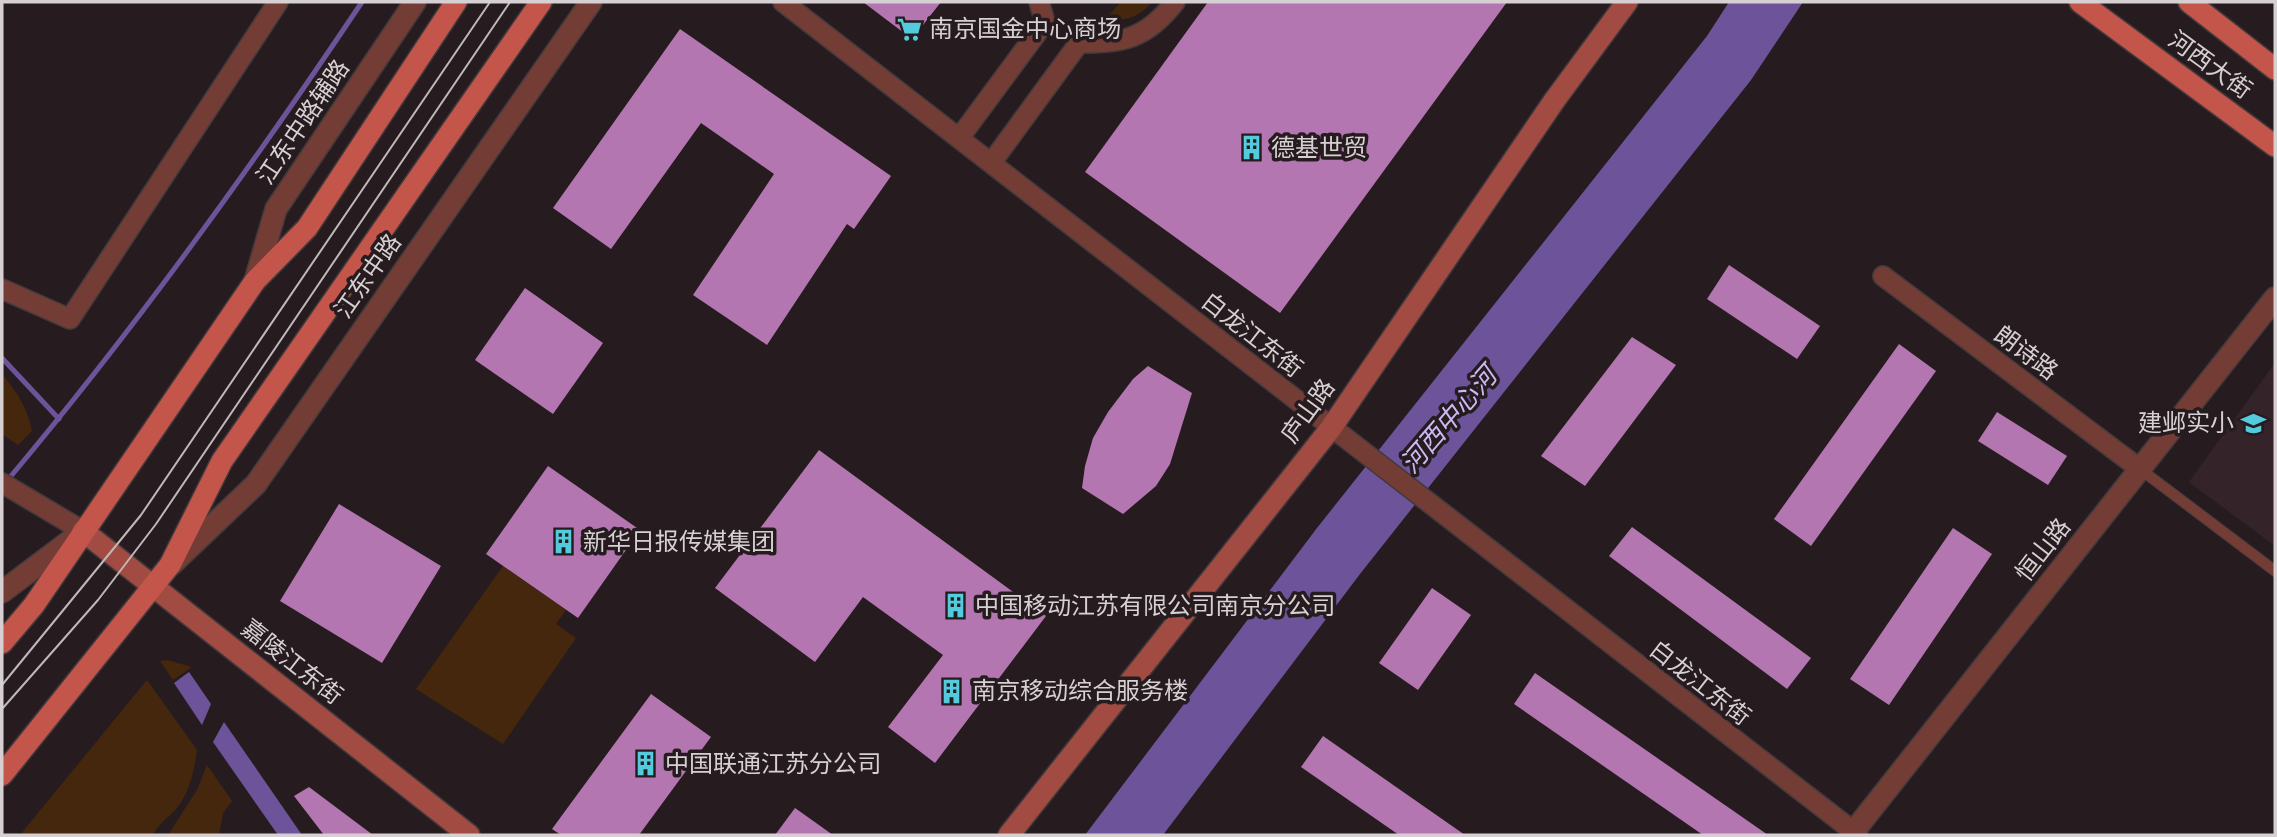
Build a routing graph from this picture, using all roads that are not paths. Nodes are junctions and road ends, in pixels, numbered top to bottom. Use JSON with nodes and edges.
{"nodes":[{"id":1,"x":278,"y":2,"type":"edge"},
{"id":2,"x":415,"y":2,"type":"edge"},
{"id":3,"x":456,"y":2,"type":"edge"},
{"id":4,"x":541,"y":2,"type":"edge"},
{"id":5,"x":590,"y":2,"type":"edge"},
{"id":6,"x":783,"y":2,"type":"edge"},
{"id":7,"x":1039,"y":2,"type":"edge"},
{"id":8,"x":1175,"y":2,"type":"edge"},
{"id":9,"x":1627,"y":2,"type":"edge"},
{"id":10,"x":2080,"y":2,"type":"edge"},
{"id":11,"x":2189,"y":2,"type":"edge"},
{"id":12,"x":2275,"y":69,"type":"edge"},
{"id":13,"x":960,"y":137,"type":"junction"},
{"id":14,"x":2275,"y":146,"type":"edge"},
{"id":15,"x":992,"y":162,"type":"junction"},
{"id":16,"x":1883,"y":275,"type":"dead end"},
{"id":17,"x":255,"y":281,"type":"junction"},
{"id":18,"x":2,"y":289,"type":"edge"},
{"id":19,"x":2275,"y":298,"type":"edge"},
{"id":20,"x":1331,"y":428,"type":"junction"},
{"id":21,"x":2140,"y":469,"type":"junction"},
{"id":22,"x":2,"y":483,"type":"edge"},
{"id":23,"x":83,"y":531,"type":"junction"},
{"id":24,"x":170,"y":565,"type":"junction"},
{"id":25,"x":2275,"y":571,"type":"edge"},
{"id":26,"x":152,"y":586,"type":"junction"},
{"id":27,"x":2,"y":592,"type":"edge"},
{"id":28,"x":2,"y":643,"type":"edge"},
{"id":29,"x":2,"y":775,"type":"edge"},
{"id":30,"x":1854,"y":834,"type":"edge"},
{"id":31,"x":469,"y":835,"type":"edge"},
{"id":32,"x":1009,"y":835,"type":"edge"}],
"edges":[{"from":1,"to":18,"type":"street"},
{"from":2,"to":17,"type":"street","name":"江东中路辅路"},
{"from":3,"to":17,"type":"main road"},
{"from":4,"to":24,"type":"main road","name":"江东中路"},
{"from":5,"to":24,"type":"street","name":"江东中路"},
{"from":6,"to":13,"type":"street","name":"白龙江东街"},
{"from":7,"to":13,"type":"street"},
{"from":8,"to":15,"type":"street"},
{"from":9,"to":20,"type":"main road","name":"庐山路"},
{"from":10,"to":14,"type":"main road","name":"河西大街"},
{"from":11,"to":12,"type":"main road","name":"河西大街"},
{"from":13,"to":15,"type":"street","name":"白龙江东街"},
{"from":15,"to":20,"type":"street","name":"白龙江东街"},
{"from":16,"to":21,"type":"street","name":"朗诗路"},
{"from":17,"to":23,"type":"main road"},
{"from":19,"to":21,"type":"street","name":"恒山路"},
{"from":20,"to":30,"type":"street","name":"白龙江东街"},
{"from":20,"to":32,"type":"main road","name":"庐山路"},
{"from":21,"to":25,"type":"lane"},
{"from":21,"to":30,"type":"street","name":"恒山路"},
{"from":22,"to":23,"type":"street"},
{"from":23,"to":26,"type":"main road","name":"嘉陵江东街"},
{"from":23,"to":27,"type":"street"},
{"from":23,"to":28,"type":"main road"},
{"from":24,"to":26,"type":"main road","name":"江东中路"},
{"from":26,"to":29,"type":"main road","name":"江东中路"},
{"from":26,"to":31,"type":"main road","name":"嘉陵江东街"}]}
